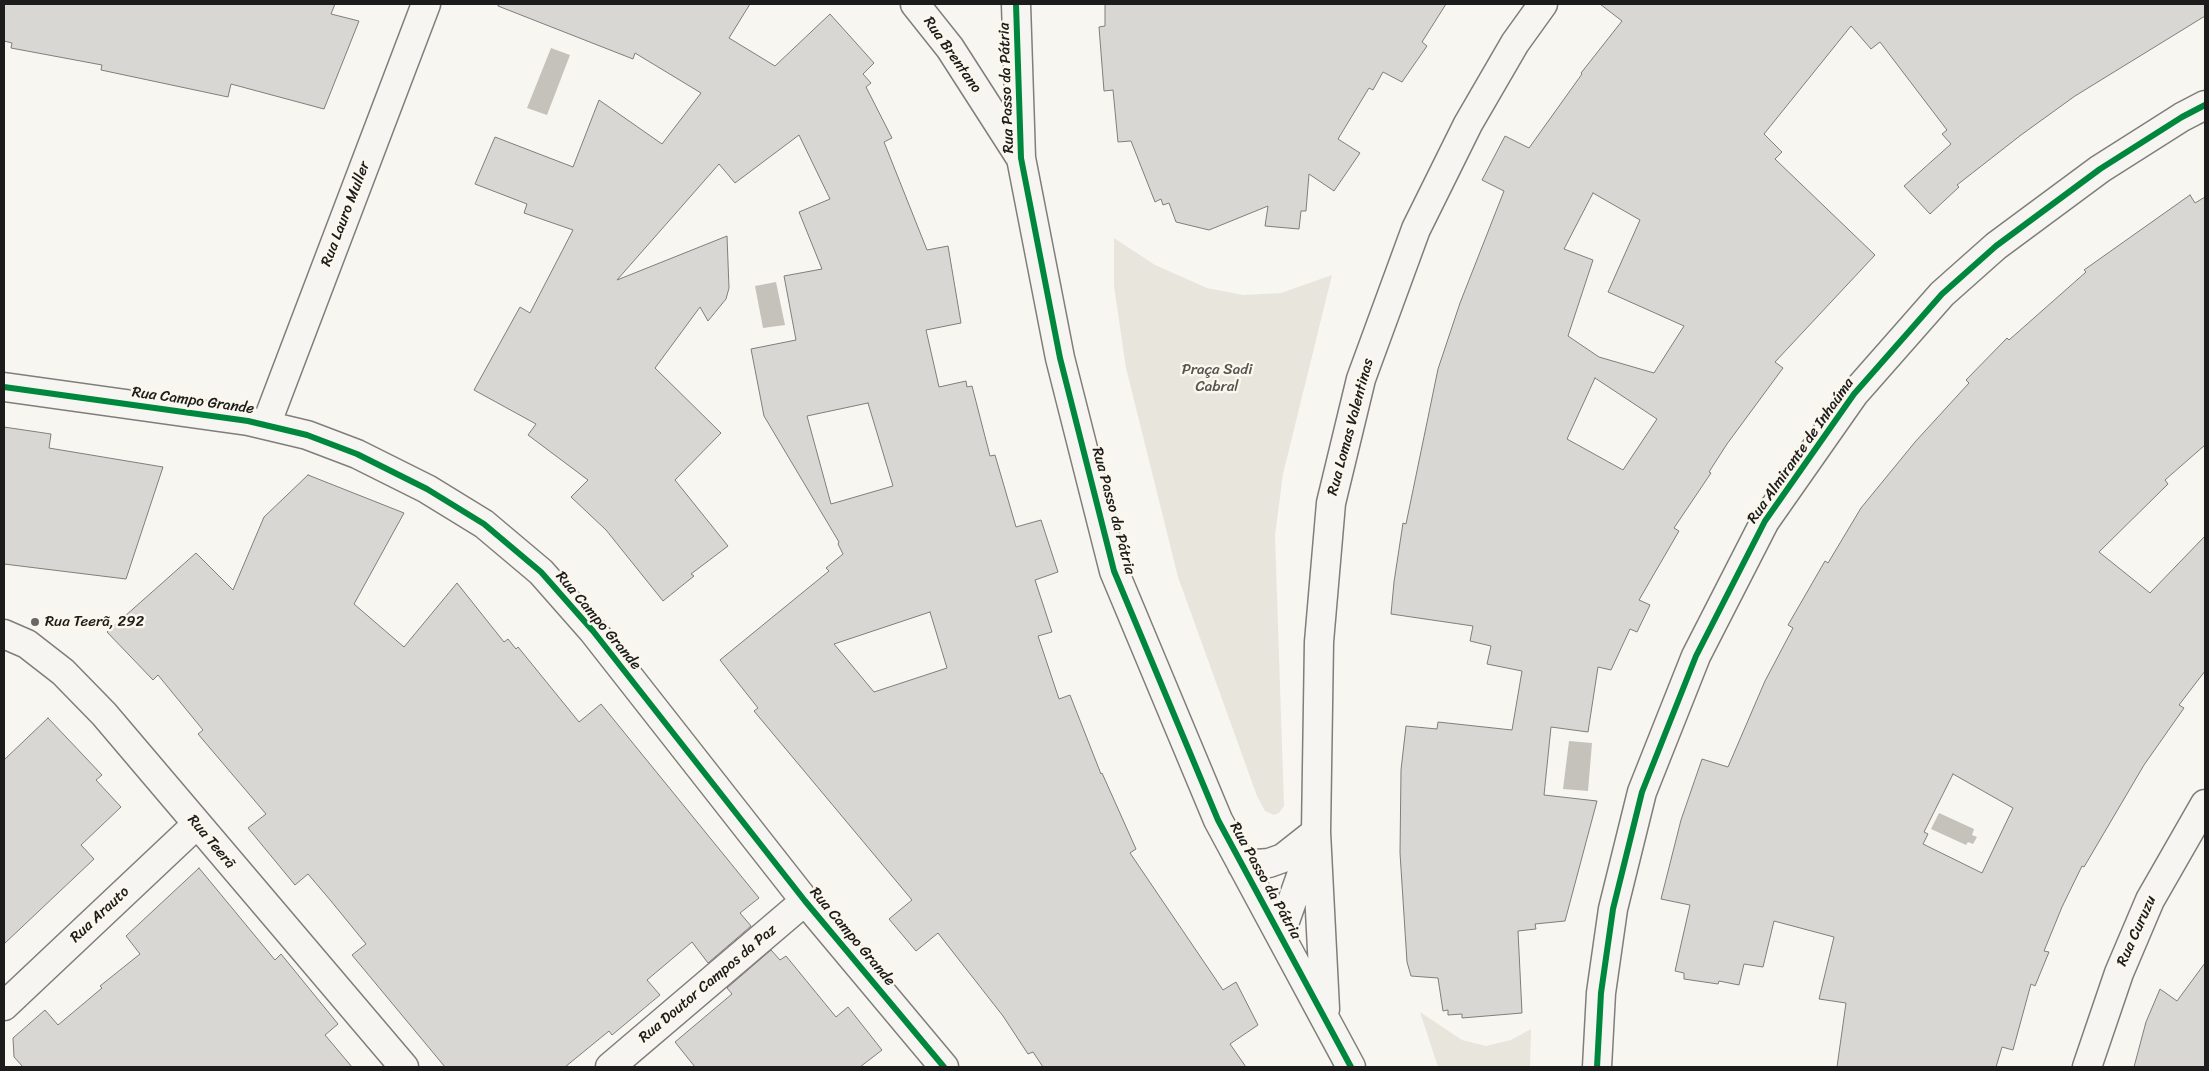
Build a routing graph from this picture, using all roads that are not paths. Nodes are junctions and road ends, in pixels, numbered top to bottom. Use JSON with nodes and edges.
{"nodes":[{"id":1,"x":426,"y":4,"type":"edge"},
{"id":2,"x":915,"y":4,"type":"edge"},
{"id":3,"x":1016,"y":4,"type":"edge"},
{"id":4,"x":1543,"y":4,"type":"edge"},
{"id":5,"x":2205,"y":105,"type":"edge"},
{"id":6,"x":1021,"y":158,"type":"junction"},
{"id":7,"x":4,"y":387,"type":"edge"},
{"id":8,"x":266,"y":425,"type":"junction"},
{"id":9,"x":4,"y":634,"type":"edge"},
{"id":10,"x":2205,"y":804,"type":"edge"},
{"id":11,"x":196,"y":824,"type":"junction"},
{"id":12,"x":1316,"y":832,"type":"junction"},
{"id":13,"x":1242,"y":866,"type":"junction"},
{"id":14,"x":805,"y":901,"type":"junction"},
{"id":15,"x":1280,"y":935,"type":"junction"},
{"id":16,"x":4,"y":1006,"type":"edge"},
{"id":17,"x":1326,"y":1017,"type":"junction"},
{"id":18,"x":404,"y":1067,"type":"edge"},
{"id":19,"x":610,"y":1067,"type":"edge"},
{"id":20,"x":944,"y":1067,"type":"edge"},
{"id":21,"x":1351,"y":1067,"type":"edge"},
{"id":22,"x":1597,"y":1067,"type":"edge"},
{"id":23,"x":2087,"y":1067,"type":"edge"}],
"edges":[{"from":1,"to":8,"type":"street","name":"Rua Lauro Muller"},
{"from":2,"to":6,"type":"street","name":"Rua Brentano"},
{"from":3,"to":6,"type":"street","name":"Rua Passo da Pátria"},
{"from":4,"to":12,"type":"street","name":"Rua Lomas Valentinas"},
{"from":5,"to":22,"type":"street","name":"Rua Almirante de Inhaúma"},
{"from":6,"to":13,"type":"street","name":"Rua Passo da Pátria"},
{"from":7,"to":8,"type":"street","name":"Rua Campo Grande"},
{"from":8,"to":14,"type":"street","name":"Rua Campo Grande"},
{"from":9,"to":11,"type":"street","name":"Rua Teerã"},
{"from":10,"to":23,"type":"street","name":"Rua Curuzu"},
{"from":11,"to":16,"type":"street","name":"Rua Arauto"},
{"from":11,"to":18,"type":"street","name":"Rua Teerã"},
{"from":12,"to":13,"type":"street"},
{"from":12,"to":15,"type":"street","name":"Rua Lomas Valentinas"},
{"from":12,"to":17,"type":"street","name":"Rua Lomas Valentinas"},
{"from":13,"to":15,"type":"street","name":"Rua Passo da Pátria"},
{"from":14,"to":19,"type":"street","name":"Rua Doutor Campos da Paz"},
{"from":14,"to":20,"type":"street","name":"Rua Campo Grande"},
{"from":15,"to":17,"type":"street","name":"Rua Passo da Pátria"},
{"from":17,"to":21,"type":"street","name":"Rua Passo da Pátria"}]}
